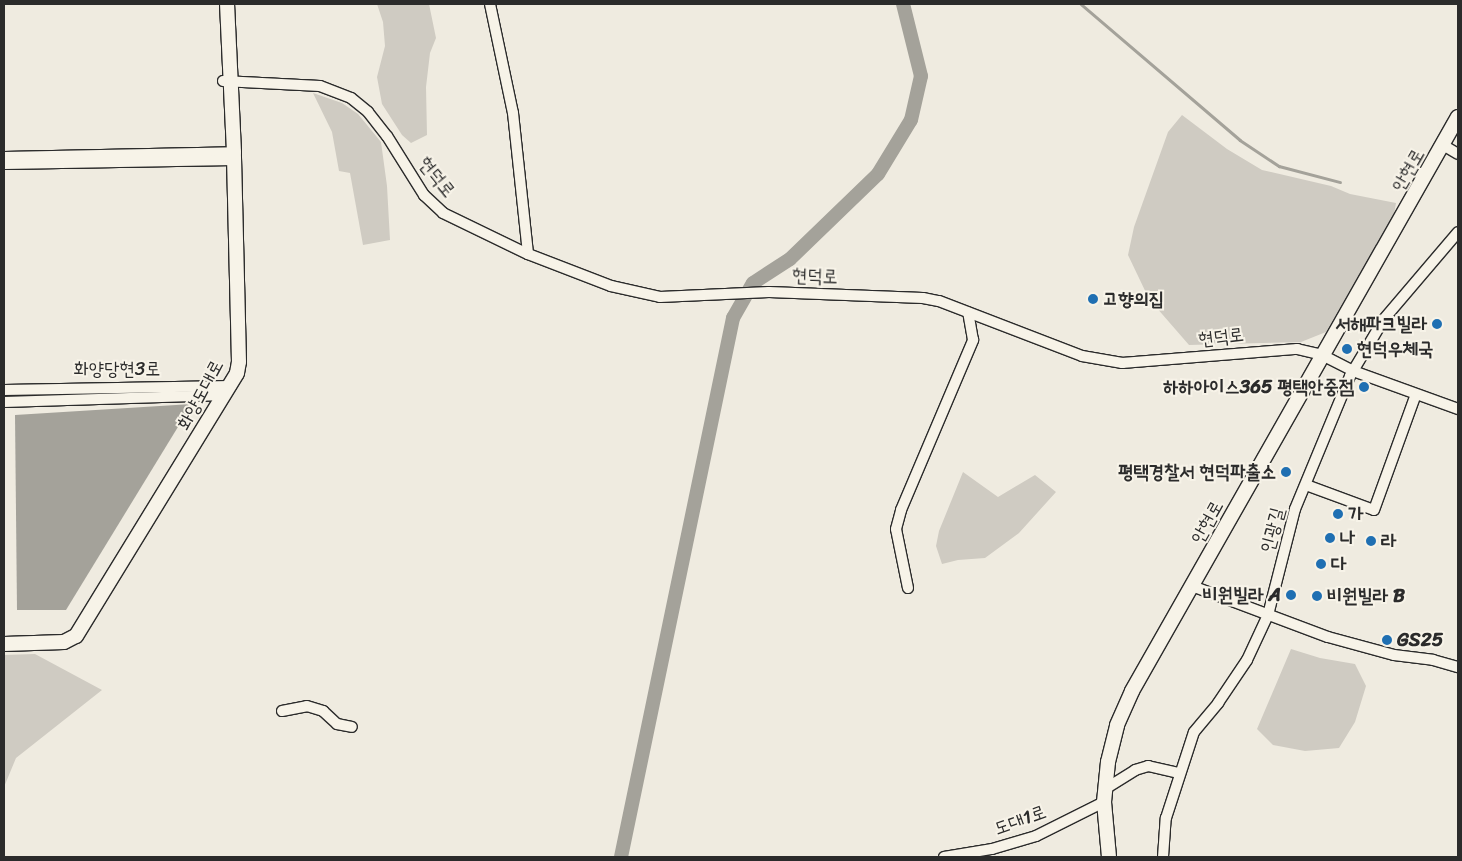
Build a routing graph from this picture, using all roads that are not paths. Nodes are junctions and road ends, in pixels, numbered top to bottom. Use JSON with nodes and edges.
{"nodes":[{"id":1,"x":219,"y":4,"type":"edge"},
{"id":2,"x":227,"y":4,"type":"edge"},
{"id":3,"x":490,"y":4,"type":"edge"},
{"id":4,"x":227,"y":82,"type":"junction"},
{"id":5,"x":1458,"y":118,"type":"edge"},
{"id":6,"x":1443,"y":145,"type":"junction"},
{"id":7,"x":1458,"y":154,"type":"edge"},
{"id":8,"x":4,"y":156,"type":"edge"},
{"id":9,"x":230,"y":156,"type":"junction"},
{"id":10,"x":4,"y":164,"type":"edge"},
{"id":11,"x":1458,"y":232,"type":"edge"},
{"id":12,"x":528,"y":254,"type":"junction"},
{"id":13,"x":968,"y":312,"type":"junction"},
{"id":14,"x":1322,"y":355,"type":"junction"},
{"id":15,"x":1353,"y":371,"type":"junction"},
{"id":16,"x":4,"y":390,"type":"edge"},
{"id":17,"x":225,"y":391,"type":"junction"},
{"id":18,"x":1416,"y":394,"type":"junction"},
{"id":19,"x":4,"y":402,"type":"edge"},
{"id":20,"x":1458,"y":410,"type":"edge"},
{"id":21,"x":1306,"y":484,"type":"junction"},
{"id":22,"x":1192,"y":586,"type":"junction"},
{"id":23,"x":908,"y":588,"type":"dead end"},
{"id":24,"x":1268,"y":615,"type":"junction"},
{"id":25,"x":4,"y":639,"type":"edge"},
{"id":26,"x":4,"y":644,"type":"edge"},
{"id":27,"x":1458,"y":667,"type":"edge"},
{"id":28,"x":282,"y":711,"type":"dead end"},
{"id":29,"x":352,"y":727,"type":"dead end"},
{"id":30,"x":1179,"y":773,"type":"junction"},
{"id":31,"x":1104,"y":795,"type":"junction"},
{"id":32,"x":944,"y":857,"type":"edge"},
{"id":33,"x":1110,"y":857,"type":"edge"},
{"id":34,"x":1163,"y":857,"type":"edge"}],
"edges":[{"from":1,"to":4,"type":"main road","name":"화양도대로"},
{"from":2,"to":4,"type":"main road","name":"화양도대로"},
{"from":3,"to":12,"type":"street"},
{"from":4,"to":9,"type":"main road","name":"화양도대로"},
{"from":4,"to":12,"type":"street","name":"현덕로"},
{"from":5,"to":6,"type":"main road","name":"안현로"},
{"from":6,"to":7,"type":"street"},
{"from":6,"to":14,"type":"main road","name":"안현로"},
{"from":8,"to":9,"type":"street"},
{"from":9,"to":10,"type":"street"},
{"from":9,"to":17,"type":"main road","name":"화양도대로"},
{"from":11,"to":15,"type":"street","name":"인광길"},
{"from":12,"to":13,"type":"street","name":"현덕로"},
{"from":13,"to":14,"type":"street","name":"현덕로"},
{"from":13,"to":23,"type":"street"},
{"from":14,"to":15,"type":"street","name":"현덕로"},
{"from":14,"to":22,"type":"main road","name":"안현로"},
{"from":15,"to":18,"type":"street","name":"현덕로"},
{"from":15,"to":21,"type":"street","name":"인광길"},
{"from":16,"to":17,"type":"street","name":"화양당현3로"},
{"from":17,"to":19,"type":"street","name":"화양당현3로"},
{"from":17,"to":25,"type":"main road","name":"화양도대로"},
{"from":17,"to":26,"type":"main road","name":"화양도대로"},
{"from":18,"to":20,"type":"street","name":"현덕로"},
{"from":18,"to":21,"type":"street"},
{"from":21,"to":24,"type":"street","name":"인광길"},
{"from":22,"to":24,"type":"street"},
{"from":22,"to":31,"type":"main road","name":"안현로"},
{"from":24,"to":27,"type":"street"},
{"from":24,"to":30,"type":"street","name":"인광길"},
{"from":28,"to":29,"type":"street"},
{"from":30,"to":31,"type":"street","name":"도대1로"},
{"from":30,"to":34,"type":"street","name":"인광길"},
{"from":31,"to":32,"type":"street","name":"도대1로"},
{"from":31,"to":33,"type":"main road","name":"안현로"}]}
